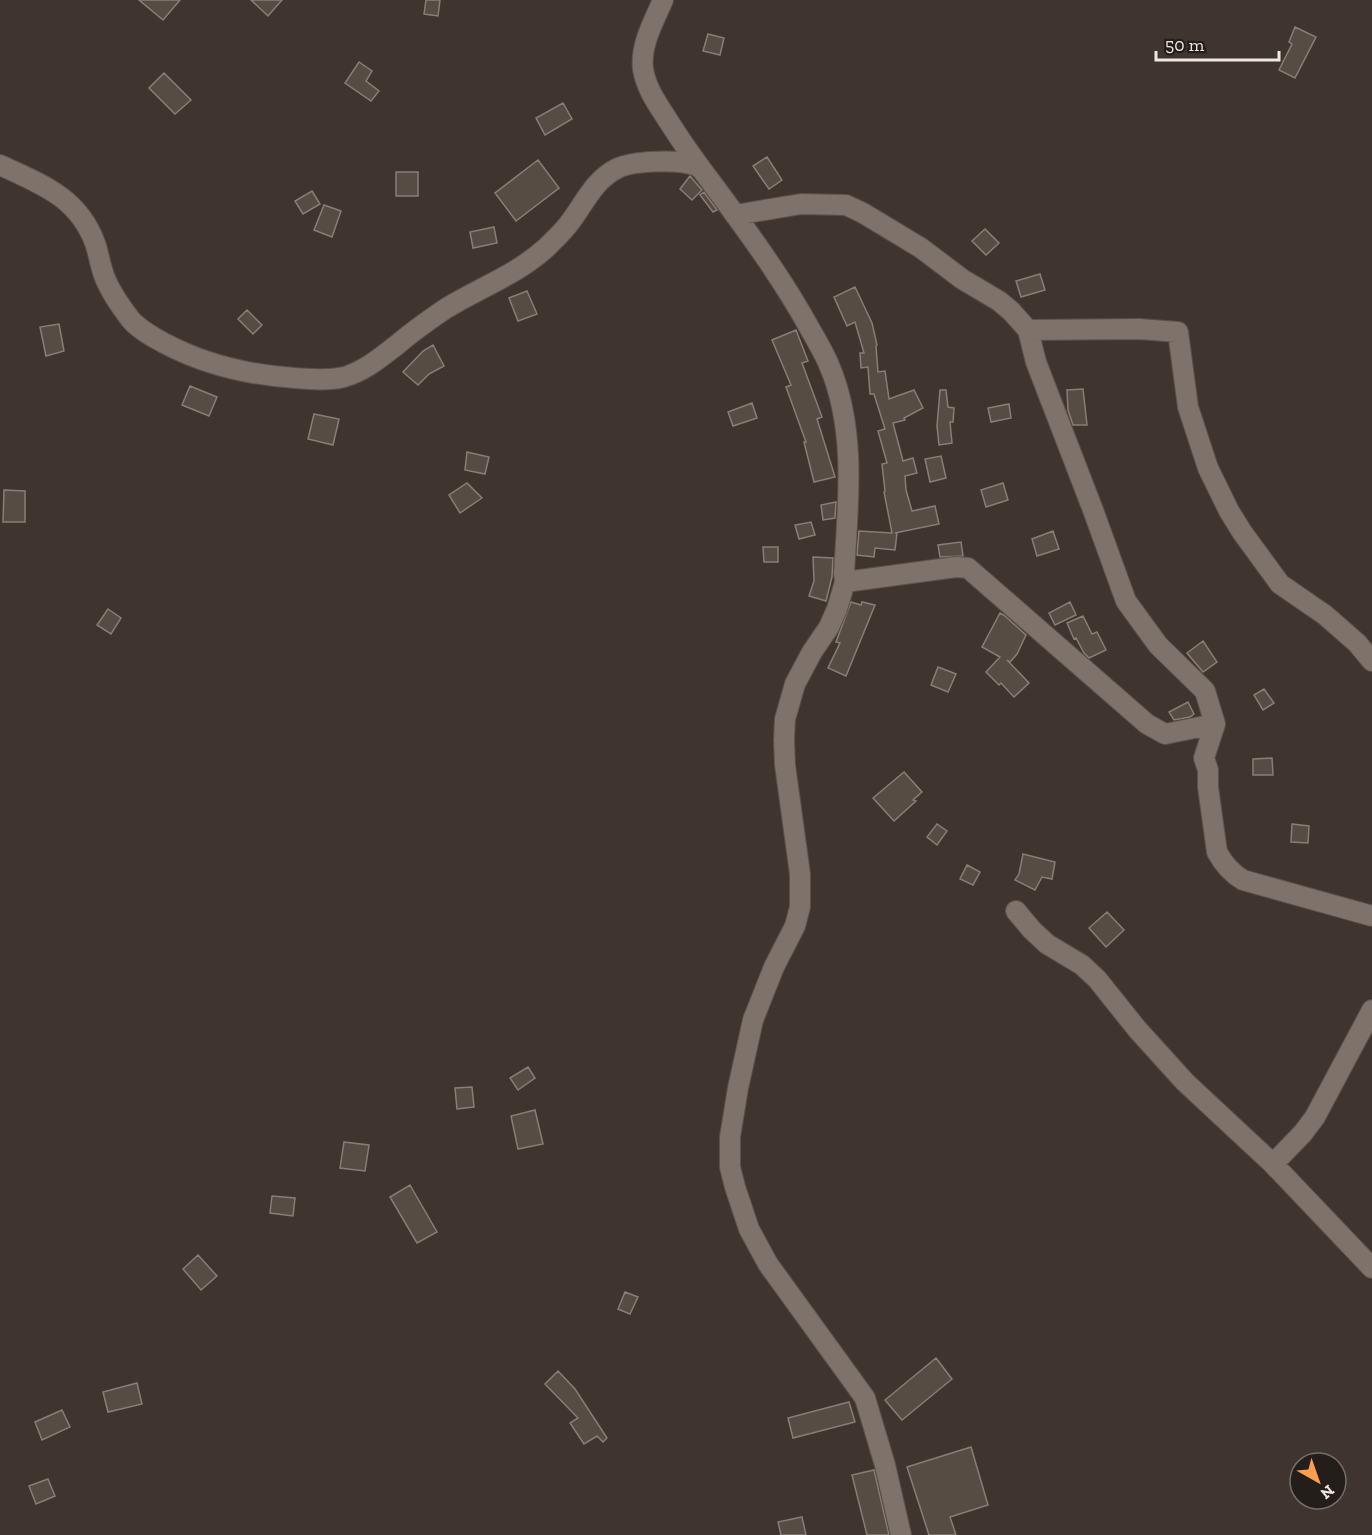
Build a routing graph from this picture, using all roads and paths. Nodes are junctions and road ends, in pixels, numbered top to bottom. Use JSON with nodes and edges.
{"nodes":[{"id":1,"x":663,"y":0,"type":"edge"},
{"id":2,"x":0,"y":165,"type":"edge"},
{"id":3,"x":702,"y":170,"type":"junction"},
{"id":4,"x":735,"y":215,"type":"junction"},
{"id":5,"x":1028,"y":330,"type":"junction"},
{"id":6,"x":845,"y":582,"type":"junction"},
{"id":7,"x":1372,"y":661,"type":"edge"},
{"id":8,"x":1215,"y":724,"type":"junction"},
{"id":9,"x":1016,"y":910,"type":"dead end"},
{"id":10,"x":1372,"y":916,"type":"edge"},
{"id":11,"x":1372,"y":1010,"type":"edge"},
{"id":12,"x":1273,"y":1164,"type":"junction"},
{"id":13,"x":1372,"y":1268,"type":"edge"},
{"id":14,"x":902,"y":1535,"type":"edge"}],
"edges":[{"from":1,"to":3,"type":"street"},
{"from":2,"to":3,"type":"street"},
{"from":3,"to":4,"type":"street"},
{"from":4,"to":5,"type":"street"},
{"from":4,"to":6,"type":"street"},
{"from":5,"to":7,"type":"street"},
{"from":5,"to":8,"type":"street"},
{"from":6,"to":8,"type":"street"},
{"from":6,"to":14,"type":"street"},
{"from":8,"to":10,"type":"street"},
{"from":9,"to":12,"type":"street"},
{"from":11,"to":12,"type":"street"},
{"from":12,"to":13,"type":"street"}]}
